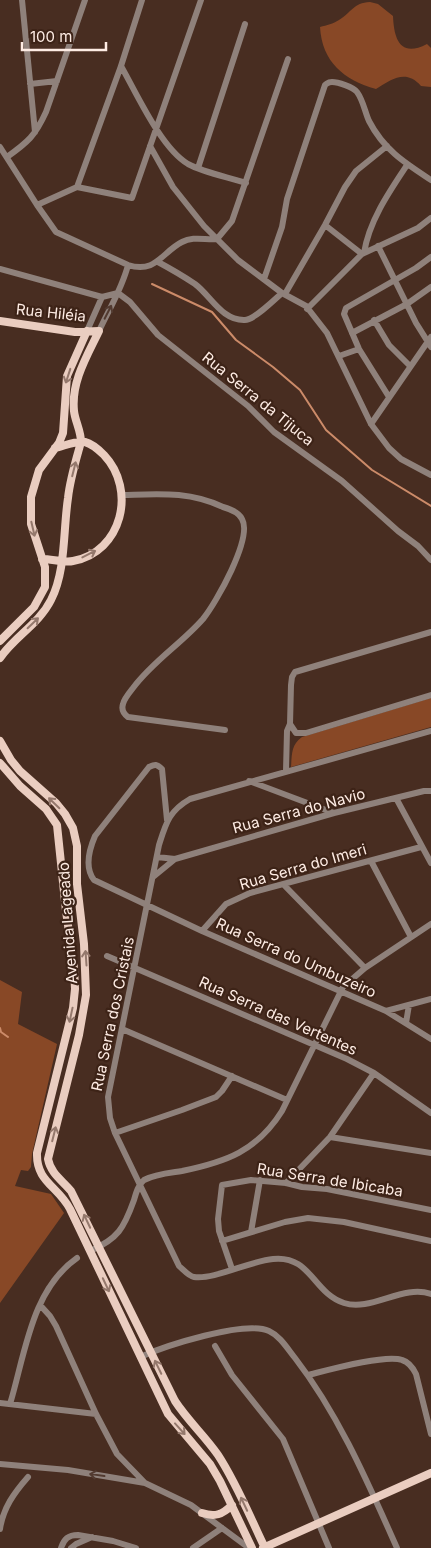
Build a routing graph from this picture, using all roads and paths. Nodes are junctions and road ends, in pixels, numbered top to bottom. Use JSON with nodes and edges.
{"nodes":[{"id":1,"x":22,"y":0,"type":"edge"},
{"id":2,"x":84,"y":0,"type":"edge"},
{"id":3,"x":142,"y":0,"type":"edge"},
{"id":4,"x":201,"y":0,"type":"edge"},
{"id":5,"x":245,"y":24,"type":"dead end"},
{"id":6,"x":288,"y":59,"type":"dead end"},
{"id":7,"x":121,"y":66,"type":"junction"},
{"id":8,"x":57,"y":82,"type":"junction"},
{"id":9,"x":30,"y":84,"type":"junction"},
{"id":10,"x":156,"y":128,"type":"junction"},
{"id":11,"x":35,"y":134,"type":"junction"},
{"id":12,"x":150,"y":146,"type":"junction"},
{"id":13,"x":387,"y":146,"type":"junction"},
{"id":14,"x":2,"y":152,"type":"edge"},
{"id":15,"x":407,"y":165,"type":"junction"},
{"id":16,"x":198,"y":168,"type":"junction"},
{"id":17,"x":431,"y":180,"type":"edge"},
{"id":18,"x":246,"y":183,"type":"junction"},
{"id":19,"x":77,"y":187,"type":"junction"},
{"id":20,"x":37,"y":205,"type":"junction"},
{"id":21,"x":431,"y":218,"type":"edge"},
{"id":22,"x":325,"y":225,"type":"junction"},
{"id":23,"x":217,"y":239,"type":"junction"},
{"id":24,"x":378,"y":246,"type":"junction"},
{"id":25,"x":363,"y":254,"type":"junction"},
{"id":26,"x":431,"y":257,"type":"edge"},
{"id":27,"x":158,"y":262,"type":"junction"},
{"id":28,"x":128,"y":265,"type":"junction"},
{"id":29,"x":0,"y":269,"type":"edge"},
{"id":30,"x":396,"y":278,"type":"junction"},
{"id":31,"x":264,"y":279,"type":"junction"},
{"id":32,"x":431,"y":287,"type":"edge"},
{"id":33,"x":118,"y":293,"type":"junction"},
{"id":34,"x":284,"y":293,"type":"junction"},
{"id":35,"x":102,"y":297,"type":"junction"},
{"id":36,"x":407,"y":304,"type":"junction"},
{"id":37,"x":307,"y":308,"type":"junction"},
{"id":38,"x":374,"y":320,"type":"junction"},
{"id":39,"x":0,"y":321,"type":"edge"},
{"id":40,"x":87,"y":331,"type":"junction"},
{"id":41,"x":99,"y":331,"type":"junction"},
{"id":42,"x":352,"y":333,"type":"junction"},
{"id":43,"x":430,"y":342,"type":"edge"},
{"id":44,"x":359,"y":349,"type":"junction"},
{"id":45,"x":339,"y":356,"type":"junction"},
{"id":46,"x":410,"y":366,"type":"junction"},
{"id":47,"x":389,"y":397,"type":"junction"},
{"id":48,"x":371,"y":424,"type":"junction"},
{"id":49,"x":81,"y":442,"type":"junction"},
{"id":50,"x":55,"y":448,"type":"junction"},
{"id":51,"x":431,"y":475,"type":"edge"},
{"id":52,"x":123,"y":495,"type":"junction"},
{"id":53,"x":42,"y":559,"type":"junction"},
{"id":54,"x":431,"y":560,"type":"edge"},
{"id":55,"x":62,"y":561,"type":"junction"},
{"id":56,"x":431,"y":632,"type":"edge"},
{"id":57,"x":0,"y":641,"type":"edge"},
{"id":58,"x":0,"y":658,"type":"edge"},
{"id":59,"x":431,"y":695,"type":"edge"},
{"id":60,"x":290,"y":724,"type":"junction"},
{"id":61,"x":226,"y":730,"type":"dead end"},
{"id":62,"x":431,"y":731,"type":"edge"},
{"id":63,"x":0,"y":741,"type":"edge"},
{"id":64,"x":0,"y":763,"type":"edge"},
{"id":65,"x":286,"y":771,"type":"junction"},
{"id":66,"x":249,"y":781,"type":"junction"},
{"id":67,"x":431,"y":790,"type":"edge"},
{"id":68,"x":396,"y":798,"type":"junction"},
{"id":69,"x":334,"y":814,"type":"junction"},
{"id":70,"x":167,"y":820,"type":"junction"},
{"id":71,"x":421,"y":847,"type":"junction"},
{"id":72,"x":157,"y":857,"type":"junction"},
{"id":73,"x":175,"y":859,"type":"junction"},
{"id":74,"x":371,"y":861,"type":"junction"},
{"id":75,"x":431,"y":863,"type":"edge"},
{"id":76,"x":153,"y":877,"type":"junction"},
{"id":77,"x":284,"y":885,"type":"junction"},
{"id":78,"x":148,"y":906,"type":"junction"},
{"id":79,"x":431,"y":924,"type":"edge"},
{"id":80,"x":202,"y":931,"type":"junction"},
{"id":81,"x":411,"y":937,"type":"junction"},
{"id":82,"x":107,"y":956,"type":"dead end"},
{"id":83,"x":135,"y":968,"type":"junction"},
{"id":84,"x":365,"y":968,"type":"junction"},
{"id":85,"x":342,"y":989,"type":"junction"},
{"id":86,"x":431,"y":999,"type":"edge"},
{"id":87,"x":409,"y":1005,"type":"junction"},
{"id":88,"x":386,"y":1011,"type":"junction"},
{"id":89,"x":406,"y":1023,"type":"junction"},
{"id":90,"x":122,"y":1029,"type":"junction"},
{"id":91,"x":431,"y":1040,"type":"edge"},
{"id":92,"x":315,"y":1045,"type":"junction"},
{"id":93,"x":374,"y":1073,"type":"junction"},
{"id":94,"x":232,"y":1076,"type":"junction"},
{"id":95,"x":288,"y":1100,"type":"junction"},
{"id":96,"x":431,"y":1113,"type":"edge"},
{"id":97,"x":115,"y":1133,"type":"junction"},
{"id":98,"x":330,"y":1137,"type":"junction"},
{"id":99,"x":431,"y":1153,"type":"edge"},
{"id":100,"x":48,"y":1159,"type":"junction"},
{"id":101,"x":37,"y":1160,"type":"junction"},
{"id":102,"x":260,"y":1180,"type":"junction"},
{"id":103,"x":286,"y":1183,"type":"junction"},
{"id":104,"x":139,"y":1184,"type":"junction"},
{"id":105,"x":431,"y":1210,"type":"edge"},
{"id":106,"x":250,"y":1232,"type":"junction"},
{"id":107,"x":222,"y":1241,"type":"junction"},
{"id":108,"x":431,"y":1241,"type":"edge"},
{"id":109,"x":99,"y":1248,"type":"junction"},
{"id":110,"x":90,"y":1251,"type":"junction"},
{"id":111,"x":77,"y":1258,"type":"dead end"},
{"id":112,"x":232,"y":1269,"type":"junction"},
{"id":113,"x":431,"y":1294,"type":"edge"},
{"id":114,"x":40,"y":1305,"type":"junction"},
{"id":115,"x":215,"y":1346,"type":"dead end"},
{"id":116,"x":151,"y":1352,"type":"junction"},
{"id":117,"x":140,"y":1357,"type":"junction"},
{"id":118,"x":308,"y":1375,"type":"junction"},
{"id":119,"x":0,"y":1403,"type":"edge"},
{"id":120,"x":10,"y":1404,"type":"junction"},
{"id":121,"x":96,"y":1414,"type":"junction"},
{"id":122,"x":431,"y":1434,"type":"edge"},
{"id":123,"x":0,"y":1464,"type":"edge"},
{"id":124,"x":431,"y":1473,"type":"edge"},
{"id":125,"x":28,"y":1477,"type":"dead end"},
{"id":126,"x":145,"y":1483,"type":"junction"},
{"id":127,"x":375,"y":1498,"type":"junction"},
{"id":128,"x":232,"y":1505,"type":"junction"},
{"id":129,"x":202,"y":1513,"type":"junction"},
{"id":130,"x":318,"y":1524,"type":"junction"},
{"id":131,"x":222,"y":1528,"type":"junction"},
{"id":132,"x":0,"y":1530,"type":"edge"},
{"id":133,"x":228,"y":1533,"type":"junction"},
{"id":134,"x":93,"y":1537,"type":"junction"},
{"id":135,"x":61,"y":1548,"type":"edge"},
{"id":136,"x":71,"y":1548,"type":"edge"},
{"id":137,"x":136,"y":1548,"type":"edge"},
{"id":138,"x":193,"y":1548,"type":"edge"},
{"id":139,"x":244,"y":1548,"type":"edge"},
{"id":140,"x":251,"y":1548,"type":"edge"},
{"id":141,"x":264,"y":1548,"type":"edge"},
{"id":142,"x":329,"y":1548,"type":"edge"},
{"id":143,"x":397,"y":1548,"type":"edge"}],
"edges":[{"from":1,"to":9,"type":"street"},
{"from":2,"to":8,"type":"street"},
{"from":3,"to":7,"type":"street"},
{"from":4,"to":10,"type":"street"},
{"from":5,"to":16,"type":"street"},
{"from":6,"to":18,"type":"street"},
{"from":7,"to":10,"type":"street"},
{"from":7,"to":19,"type":"street"},
{"from":8,"to":9,"type":"street"},
{"from":8,"to":11,"type":"street"},
{"from":9,"to":11,"type":"street"},
{"from":10,"to":12,"type":"street"},
{"from":10,"to":16,"type":"street"},
{"from":11,"to":14,"type":"street"},
{"from":12,"to":19,"type":"street"},
{"from":12,"to":23,"type":"street"},
{"from":13,"to":15,"type":"street"},
{"from":13,"to":22,"type":"street"},
{"from":13,"to":31,"type":"street"},
{"from":14,"to":20,"type":"street"},
{"from":15,"to":17,"type":"street"},
{"from":15,"to":25,"type":"street"},
{"from":16,"to":18,"type":"street"},
{"from":18,"to":23,"type":"street"},
{"from":19,"to":20,"type":"street"},
{"from":20,"to":28,"type":"street"},
{"from":21,"to":24,"type":"street"},
{"from":22,"to":25,"type":"street"},
{"from":22,"to":34,"type":"street"},
{"from":23,"to":27,"type":"street"},
{"from":23,"to":31,"type":"street"},
{"from":24,"to":25,"type":"street"},
{"from":24,"to":30,"type":"street"},
{"from":25,"to":37,"type":"street"},
{"from":26,"to":30,"type":"street"},
{"from":27,"to":28,"type":"street"},
{"from":27,"to":34,"type":"street"},
{"from":28,"to":33,"type":"street"},
{"from":29,"to":35,"type":"street"},
{"from":30,"to":36,"type":"street"},
{"from":30,"to":42,"type":"street"},
{"from":31,"to":34,"type":"street"},
{"from":32,"to":36,"type":"street"},
{"from":33,"to":35,"type":"street"},
{"from":41,"to":33,"type":"street","one_way":true},
{"from":33,"to":54,"type":"street","name":"Rua Serra da Tijuca"},
{"from":34,"to":37,"type":"street"},
{"from":35,"to":40,"type":"street"},
{"from":36,"to":38,"type":"street"},
{"from":36,"to":43,"type":"street"},
{"from":37,"to":45,"type":"street"},
{"from":38,"to":42,"type":"street"},
{"from":38,"to":46,"type":"street"},
{"from":39,"to":40,"type":"main road","name":"Rua Hiléia"},
{"from":40,"to":41,"type":"main road","name":"Rua Hiléia"},
{"from":40,"to":50,"type":"main road","one_way":true},
{"from":41,"to":49,"type":"main road"},
{"from":42,"to":44,"type":"street"},
{"from":43,"to":46,"type":"street"},
{"from":44,"to":45,"type":"street"},
{"from":44,"to":47,"type":"street"},
{"from":45,"to":48,"type":"street"},
{"from":46,"to":47,"type":"street"},
{"from":47,"to":48,"type":"street"},
{"from":48,"to":51,"type":"street"},
{"from":49,"to":50,"type":"main road"},
{"from":49,"to":52,"type":"main road"},
{"from":55,"to":49,"type":"main road","one_way":true},
{"from":50,"to":53,"type":"main road","one_way":true},
{"from":55,"to":52,"type":"main road","one_way":true},
{"from":52,"to":61,"type":"street"},
{"from":53,"to":55,"type":"main road"},
{"from":53,"to":57,"type":"main road"},
{"from":58,"to":55,"type":"main road","one_way":true},
{"from":56,"to":60,"type":"street"},
{"from":59,"to":60,"type":"street"},
{"from":60,"to":65,"type":"street"},
{"from":62,"to":65,"type":"street"},
{"from":100,"to":63,"type":"main road","name":"Avenida Lageado","one_way":true},
{"from":64,"to":101,"type":"main road","name":"Avenida Lageado","one_way":true},
{"from":65,"to":66,"type":"street"},
{"from":66,"to":69,"type":"street"},
{"from":66,"to":70,"type":"street"},
{"from":67,"to":68,"type":"street","name":"Rua Serra do Navio"},
{"from":68,"to":69,"type":"street","name":"Rua Serra do Navio"},
{"from":68,"to":71,"type":"street"},
{"from":69,"to":73,"type":"street","name":"Rua Serra do Navio"},
{"from":70,"to":72,"type":"street","name":"Rua Serra dos Cristais"},
{"from":70,"to":78,"type":"street"},
{"from":71,"to":74,"type":"street","name":"Rua Serra do Imeri"},
{"from":71,"to":75,"type":"street"},
{"from":72,"to":73,"type":"street","name":"Rua Serra do Navio"},
{"from":72,"to":76,"type":"street","name":"Rua Serra dos Cristais"},
{"from":73,"to":76,"type":"street","name":"Rua Serra do Navio"},
{"from":74,"to":77,"type":"street","name":"Rua Serra do Imeri"},
{"from":74,"to":81,"type":"street"},
{"from":76,"to":78,"type":"street","name":"Rua Serra dos Cristais"},
{"from":77,"to":80,"type":"street","name":"Rua Serra do Imeri"},
{"from":77,"to":84,"type":"street"},
{"from":78,"to":80,"type":"street","name":"Rua Serra do Umbuzeiro"},
{"from":78,"to":83,"type":"street","name":"Rua Serra dos Cristais"},
{"from":79,"to":81,"type":"street"},
{"from":80,"to":85,"type":"street","name":"Rua Serra do Umbuzeiro"},
{"from":81,"to":84,"type":"street"},
{"from":82,"to":83,"type":"street","name":"Rua Serra das Vertentes"},
{"from":83,"to":90,"type":"street","name":"Rua Serra dos Cristais"},
{"from":83,"to":92,"type":"street","name":"Rua Serra das Vertentes"},
{"from":84,"to":85,"type":"street"},
{"from":85,"to":88,"type":"street","name":"Rua Serra do Umbuzeiro"},
{"from":85,"to":92,"type":"street"},
{"from":86,"to":87,"type":"street"},
{"from":87,"to":88,"type":"street"},
{"from":87,"to":89,"type":"street"},
{"from":88,"to":89,"type":"street","name":"Rua Serra do Umbuzeiro"},
{"from":89,"to":91,"type":"street","name":"Rua Serra do Umbuzeiro"},
{"from":90,"to":94,"type":"street"},
{"from":90,"to":97,"type":"street","name":"Rua Serra dos Cristais"},
{"from":92,"to":93,"type":"street","name":"Rua Serra das Vertentes"},
{"from":92,"to":95,"type":"street"},
{"from":93,"to":96,"type":"street","name":"Rua Serra das Vertentes"},
{"from":93,"to":98,"type":"street"},
{"from":94,"to":95,"type":"street"},
{"from":94,"to":97,"type":"street"},
{"from":95,"to":104,"type":"street"},
{"from":97,"to":104,"type":"street","name":"Rua Serra dos Cristais"},
{"from":98,"to":99,"type":"street"},
{"from":98,"to":103,"type":"street"},
{"from":100,"to":101,"type":"main road"},
{"from":109,"to":100,"type":"main road","one_way":true},
{"from":101,"to":110,"type":"main road"},
{"from":102,"to":103,"type":"street","name":"Rua Serra de Ibicaba"},
{"from":102,"to":106,"type":"street"},
{"from":102,"to":107,"type":"street","name":"Rua Serra de Ibicaba"},
{"from":103,"to":105,"type":"street","name":"Rua Serra de Ibicaba"},
{"from":104,"to":109,"type":"street"},
{"from":104,"to":112,"type":"street","name":"Rua Serra dos Cristais"},
{"from":106,"to":107,"type":"street"},
{"from":106,"to":108,"type":"street"},
{"from":107,"to":112,"type":"street","name":"Rua Serra de Ibicaba"},
{"from":109,"to":110,"type":"street"},
{"from":109,"to":116,"type":"main road"},
{"from":110,"to":117,"type":"main road","one_way":true},
{"from":111,"to":114,"type":"street"},
{"from":112,"to":113,"type":"street","name":"Rua Serra dos Cristais"},
{"from":114,"to":120,"type":"street"},
{"from":114,"to":121,"type":"street"},
{"from":115,"to":130,"type":"street"},
{"from":116,"to":117,"type":"street"},
{"from":116,"to":118,"type":"street"},
{"from":141,"to":116,"type":"main road","one_way":true},
{"from":117,"to":128,"type":"main road","one_way":true},
{"from":118,"to":122,"type":"street"},
{"from":118,"to":127,"type":"street"},
{"from":119,"to":120,"type":"street"},
{"from":120,"to":121,"type":"street"},
{"from":121,"to":126,"type":"street"},
{"from":126,"to":123,"type":"street","one_way":true},
{"from":124,"to":127,"type":"main road"},
{"from":125,"to":132,"type":"street"},
{"from":126,"to":129,"type":"street"},
{"from":127,"to":130,"type":"main road"},
{"from":127,"to":143,"type":"street"},
{"from":128,"to":129,"type":"main road"},
{"from":128,"to":140,"type":"main road"},
{"from":129,"to":131,"type":"street"},
{"from":130,"to":141,"type":"main road"},
{"from":130,"to":142,"type":"street"},
{"from":131,"to":133,"type":"street"},
{"from":131,"to":138,"type":"street"},
{"from":133,"to":139,"type":"street"},
{"from":133,"to":140,"type":"street"},
{"from":134,"to":135,"type":"street"},
{"from":134,"to":136,"type":"street"},
{"from":134,"to":137,"type":"street"}]}
